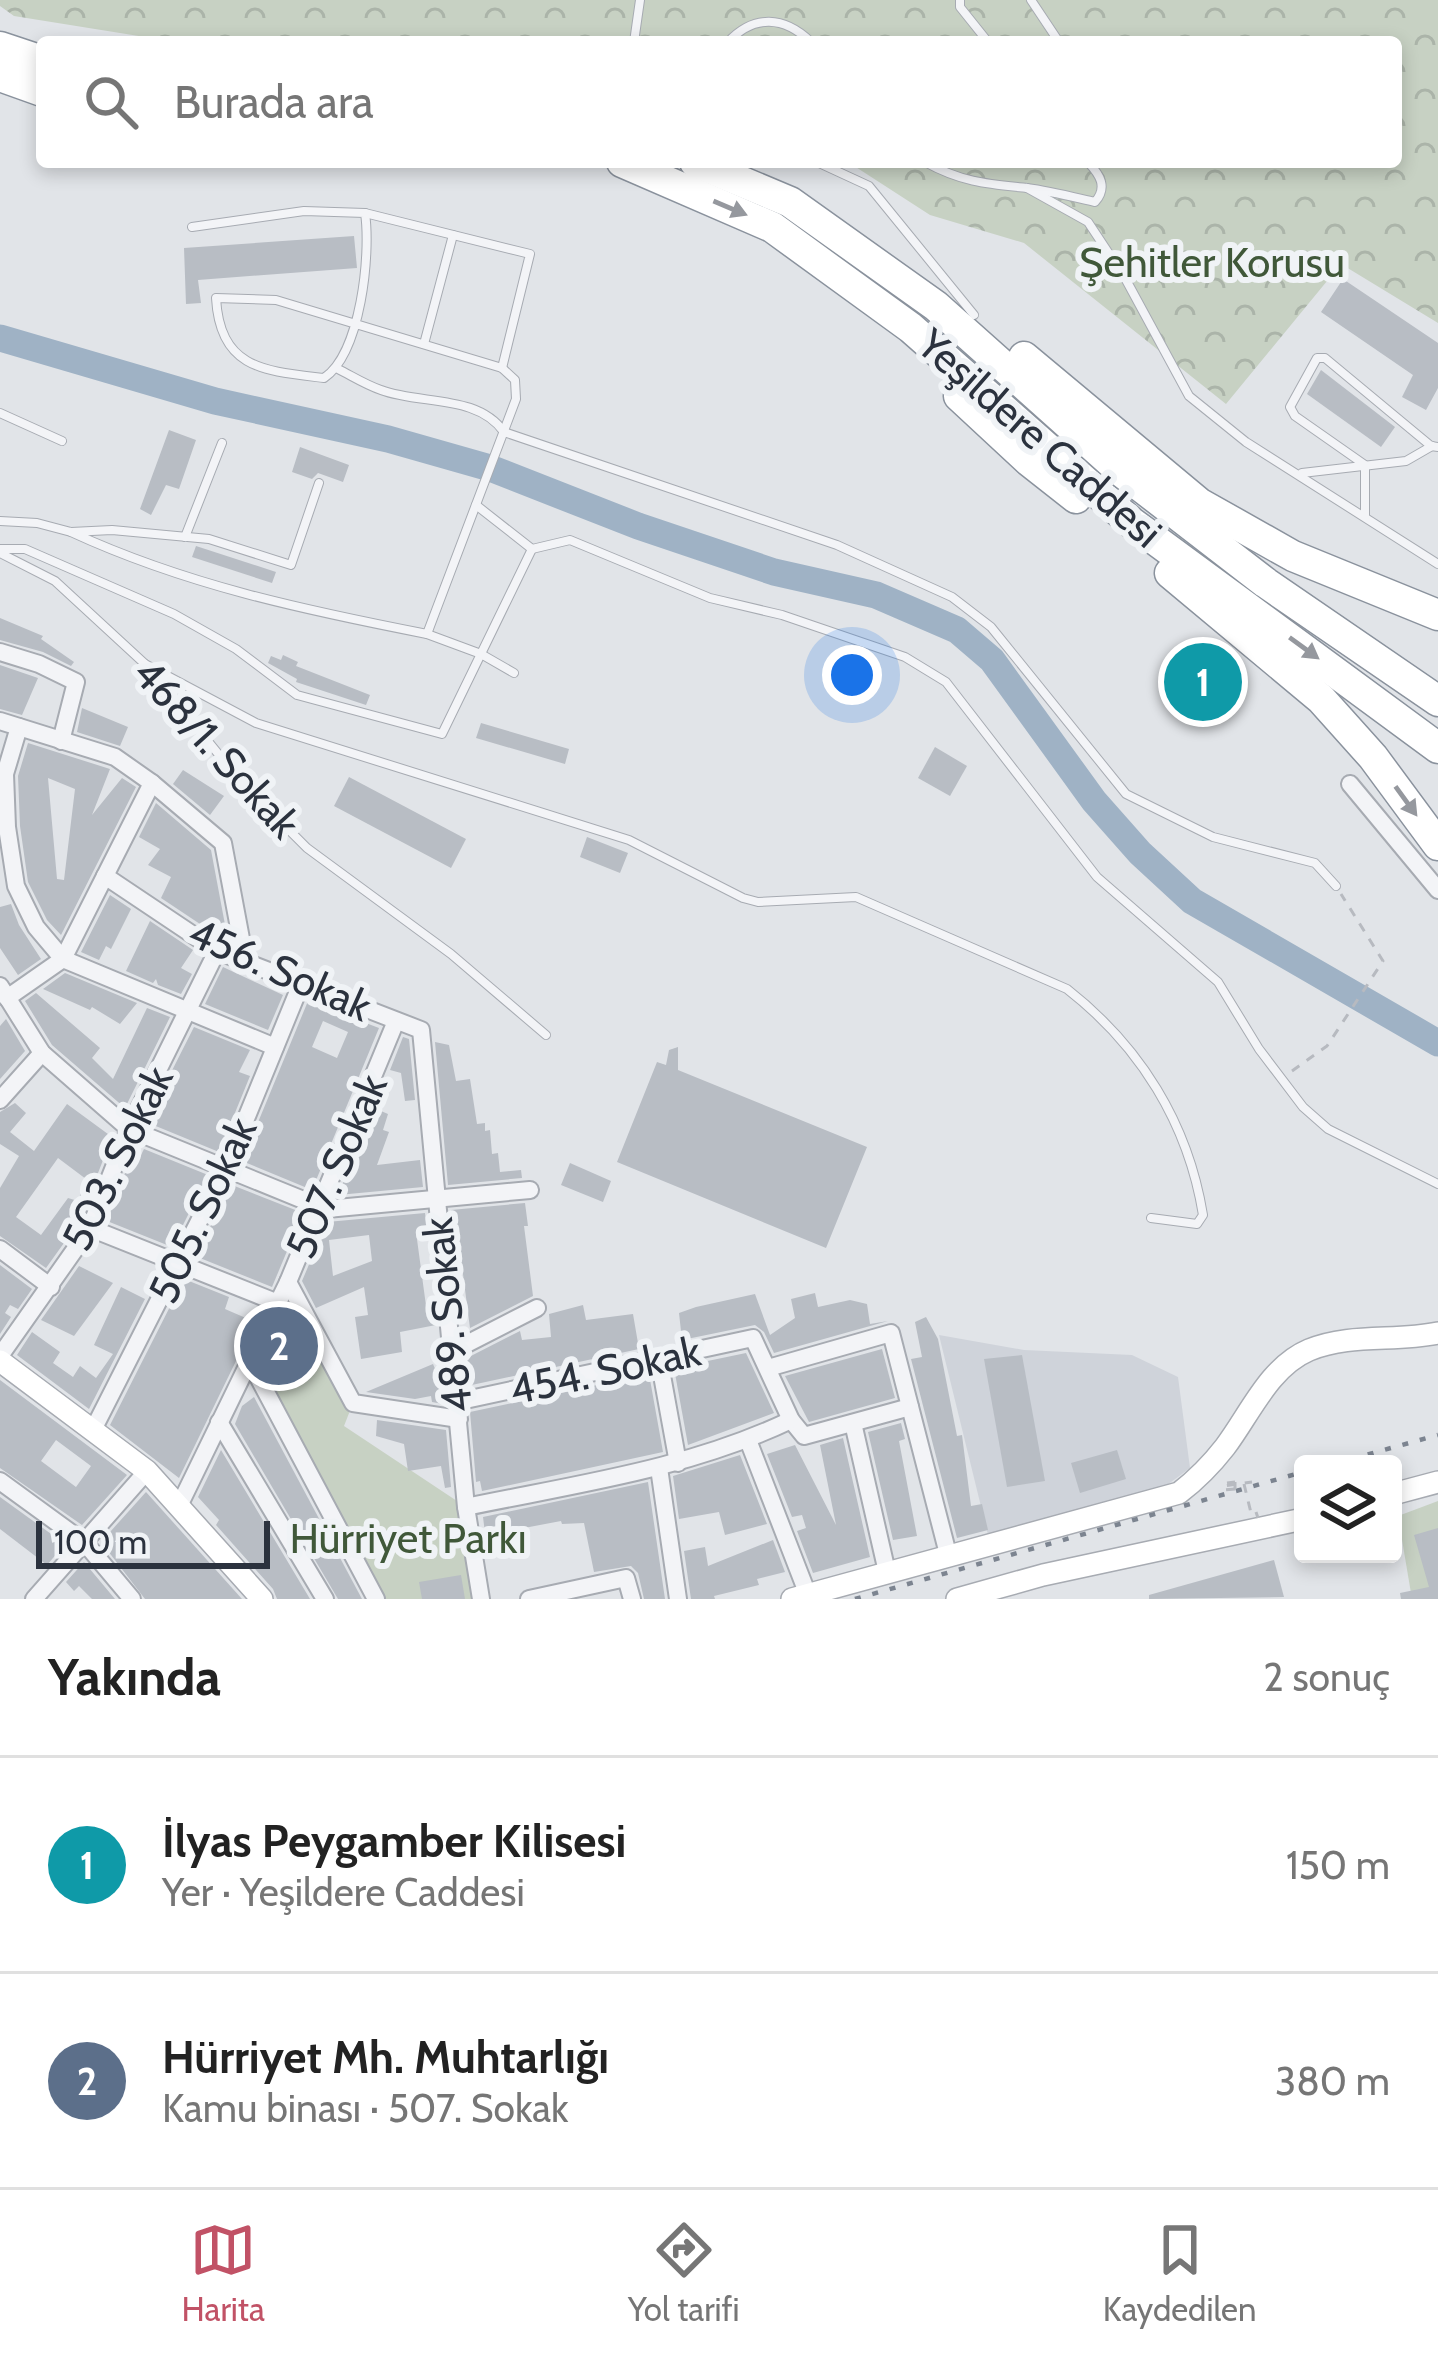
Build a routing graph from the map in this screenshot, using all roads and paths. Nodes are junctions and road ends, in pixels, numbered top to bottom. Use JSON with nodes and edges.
{"nodes":[{"id":1,"x":640,"y":0,"type":"edge"},
{"id":2,"x":960,"y":0,"type":"edge"},
{"id":3,"x":1031,"y":0,"type":"edge"},
{"id":4,"x":635,"y":36,"type":"edge"},
{"id":5,"x":734,"y":36,"type":"edge"},
{"id":6,"x":804,"y":36,"type":"edge"},
{"id":7,"x":983,"y":36,"type":"edge"},
{"id":8,"x":1055,"y":36,"type":"edge"},
{"id":9,"x":0,"y":47,"type":"edge"},
{"id":10,"x":36,"y":59,"type":"edge"},
{"id":11,"x":0,"y":76,"type":"edge"},
{"id":12,"x":36,"y":89,"type":"edge"},
{"id":13,"x":636,"y":168,"type":"edge"},
{"id":14,"x":709,"y":168,"type":"edge"},
{"id":15,"x":830,"y":168,"type":"edge"},
{"id":16,"x":936,"y":168,"type":"edge"},
{"id":17,"x":1094,"y":168,"type":"edge"},
{"id":18,"x":1027,"y":188,"type":"junction"},
{"id":19,"x":790,"y":202,"type":"junction"},
{"id":20,"x":365,"y":213,"type":"junction"},
{"id":21,"x":192,"y":227,"type":"dead end"},
{"id":22,"x":454,"y":235,"type":"junction"},
{"id":23,"x":974,"y":315,"type":"junction"},
{"id":24,"x":354,"y":322,"type":"junction"},
{"id":25,"x":911,"y":328,"type":"junction"},
{"id":26,"x":424,"y":344,"type":"junction"},
{"id":27,"x":502,"y":368,"type":"junction"},
{"id":28,"x":338,"y":369,"type":"junction"},
{"id":29,"x":0,"y":413,"type":"edge"},
{"id":30,"x":504,"y":432,"type":"junction"},
{"id":31,"x":62,"y":441,"type":"dead end"},
{"id":32,"x":221,"y":443,"type":"dead end"},
{"id":33,"x":1436,"y":445,"type":"edge"},
{"id":34,"x":1365,"y":465,"type":"junction"},
{"id":35,"x":1300,"y":473,"type":"junction"},
{"id":36,"x":320,"y":483,"type":"dead end"},
{"id":37,"x":476,"y":505,"type":"junction"},
{"id":38,"x":1365,"y":516,"type":"junction"},
{"id":39,"x":0,"y":522,"type":"edge"},
{"id":40,"x":71,"y":532,"type":"junction"},
{"id":41,"x":185,"y":537,"type":"junction"},
{"id":42,"x":532,"y":549,"type":"junction"},
{"id":43,"x":0,"y":551,"type":"edge"},
{"id":44,"x":1438,"y":564,"type":"edge"},
{"id":45,"x":1438,"y":615,"type":"edge"},
{"id":46,"x":427,"y":634,"type":"junction"},
{"id":47,"x":0,"y":652,"type":"edge"},
{"id":48,"x":481,"y":653,"type":"junction"},
{"id":49,"x":145,"y":664,"type":"junction"},
{"id":50,"x":514,"y":673,"type":"dead end"},
{"id":51,"x":1438,"y":701,"type":"edge"},
{"id":52,"x":0,"y":721,"type":"edge"},
{"id":53,"x":19,"y":727,"type":"junction"},
{"id":54,"x":61,"y":741,"type":"junction"},
{"id":55,"x":1438,"y":748,"type":"edge"},
{"id":56,"x":152,"y":783,"type":"junction"},
{"id":57,"x":1350,"y":784,"type":"dead end"},
{"id":58,"x":1438,"y":845,"type":"edge"},
{"id":59,"x":105,"y":876,"type":"junction"},
{"id":60,"x":1336,"y":886,"type":"joint"},
{"id":61,"x":1438,"y":890,"type":"edge"},
{"id":62,"x":217,"y":951,"type":"junction"},
{"id":63,"x":63,"y":959,"type":"junction"},
{"id":64,"x":245,"y":960,"type":"junction"},
{"id":65,"x":301,"y":984,"type":"junction"},
{"id":66,"x":4,"y":992,"type":"edge"},
{"id":67,"x":188,"y":1011,"type":"junction"},
{"id":68,"x":396,"y":1021,"type":"junction"},
{"id":69,"x":421,"y":1030,"type":"joint"},
{"id":70,"x":546,"y":1036,"type":"dead end"},
{"id":71,"x":275,"y":1047,"type":"junction"},
{"id":72,"x":42,"y":1053,"type":"junction"},
{"id":73,"x":1280,"y":1079,"type":"junction"},
{"id":74,"x":0,"y":1100,"type":"edge"},
{"id":75,"x":129,"y":1129,"type":"junction"},
{"id":76,"x":225,"y":1170,"type":"junction"},
{"id":77,"x":1438,"y":1184,"type":"edge"},
{"id":78,"x":530,"y":1190,"type":"dead end"},
{"id":79,"x":434,"y":1198,"type":"junction"},
{"id":80,"x":317,"y":1208,"type":"junction"},
{"id":81,"x":1151,"y":1218,"type":"dead end"},
{"id":82,"x":90,"y":1228,"type":"junction"},
{"id":83,"x":0,"y":1249,"type":"edge"},
{"id":84,"x":181,"y":1263,"type":"junction"},
{"id":85,"x":288,"y":1282,"type":"junction"},
{"id":86,"x":51,"y":1287,"type":"junction"},
{"id":87,"x":278,"y":1304,"type":"junction"},
{"id":88,"x":537,"y":1308,"type":"dead end"},
{"id":89,"x":1438,"y":1333,"type":"edge"},
{"id":90,"x":451,"y":1352,"type":"junction"},
{"id":91,"x":0,"y":1358,"type":"edge"},
{"id":92,"x":659,"y":1359,"type":"junction"},
{"id":93,"x":249,"y":1360,"type":"junction"},
{"id":94,"x":768,"y":1368,"type":"junction"},
{"id":95,"x":910,"y":1407,"type":"junction"},
{"id":96,"x":458,"y":1411,"type":"junction"},
{"id":97,"x":790,"y":1420,"type":"junction"},
{"id":98,"x":219,"y":1422,"type":"junction"},
{"id":99,"x":853,"y":1423,"type":"junction"},
{"id":100,"x":93,"y":1430,"type":"junction"},
{"id":101,"x":748,"y":1440,"type":"junction"},
{"id":102,"x":678,"y":1463,"type":"junction"},
{"id":103,"x":658,"y":1468,"type":"junction"},
{"id":104,"x":147,"y":1471,"type":"junction"},
{"id":105,"x":0,"y":1481,"type":"edge"},
{"id":106,"x":1252,"y":1482,"type":"dead end"},
{"id":107,"x":1438,"y":1482,"type":"edge"},
{"id":108,"x":1244,"y":1484,"type":"junction"},
{"id":109,"x":1225,"y":1486,"type":"junction"},
{"id":110,"x":1402,"y":1492,"type":"edge"},
{"id":111,"x":180,"y":1504,"type":"junction"},
{"id":112,"x":466,"y":1507,"type":"junction"},
{"id":113,"x":1255,"y":1516,"type":"dead end"},
{"id":114,"x":1294,"y":1521,"type":"edge"},
{"id":115,"x":86,"y":1543,"type":"junction"},
{"id":116,"x":948,"y":1554,"type":"junction"},
{"id":117,"x":887,"y":1572,"type":"junction"},
{"id":118,"x":1004,"y":1593,"type":"edge"},
{"id":119,"x":800,"y":1597,"type":"edge"},
{"id":120,"x":34,"y":1599,"type":"edge"},
{"id":121,"x":132,"y":1599,"type":"edge"},
{"id":122,"x":262,"y":1599,"type":"edge"},
{"id":123,"x":325,"y":1599,"type":"edge"},
{"id":124,"x":376,"y":1599,"type":"edge"},
{"id":125,"x":481,"y":1599,"type":"edge"},
{"id":126,"x":529,"y":1599,"type":"edge"},
{"id":127,"x":632,"y":1599,"type":"edge"},
{"id":128,"x":678,"y":1599,"type":"edge"},
{"id":129,"x":957,"y":1599,"type":"edge"}],
"edges":[{"from":1,"to":4,"type":"lane"},
{"from":2,"to":7,"type":"lane"},
{"from":3,"to":8,"type":"lane"},
{"from":5,"to":6,"type":"lane"},
{"from":9,"to":10,"type":"highway"},
{"from":11,"to":12,"type":"highway"},
{"from":13,"to":25,"type":"highway","name":"Yeşildere Caddesi","one_way":true},
{"from":14,"to":19,"type":"highway","name":"Yeşildere Caddesi"},
{"from":15,"to":23,"type":"lane"},
{"from":16,"to":18,"type":"lane"},
{"from":17,"to":18,"type":"lane"},
{"from":18,"to":35,"type":"lane"},
{"from":19,"to":23,"type":"highway"},
{"from":19,"to":51,"type":"highway","name":"Yeşildere Caddesi"},
{"from":20,"to":21,"type":"lane"},
{"from":20,"to":22,"type":"lane"},
{"from":20,"to":24,"type":"lane"},
{"from":22,"to":26,"type":"lane"},
{"from":22,"to":27,"type":"lane"},
{"from":23,"to":45,"type":"highway"},
{"from":24,"to":26,"type":"lane"},
{"from":24,"to":28,"type":"lane"},
{"from":24,"to":28,"type":"lane"},
{"from":25,"to":55,"type":"highway","name":"Yeşildere Caddesi","one_way":true},
{"from":25,"to":58,"type":"highway","one_way":true},
{"from":26,"to":27,"type":"lane"},
{"from":27,"to":30,"type":"lane"},
{"from":28,"to":30,"type":"lane"},
{"from":29,"to":31,"type":"lane"},
{"from":30,"to":37,"type":"lane"},
{"from":30,"to":60,"type":"lane"},
{"from":32,"to":41,"type":"lane"},
{"from":33,"to":34,"type":"lane"},
{"from":33,"to":34,"type":"lane"},
{"from":34,"to":35,"type":"lane"},
{"from":34,"to":38,"type":"lane"},
{"from":35,"to":38,"type":"lane"},
{"from":36,"to":41,"type":"lane"},
{"from":37,"to":42,"type":"lane"},
{"from":37,"to":46,"type":"lane"},
{"from":38,"to":44,"type":"lane"},
{"from":39,"to":40,"type":"lane"},
{"from":40,"to":41,"type":"lane"},
{"from":40,"to":46,"type":"lane"},
{"from":42,"to":48,"type":"lane"},
{"from":42,"to":73,"type":"lane"},
{"from":43,"to":48,"type":"lane"},
{"from":43,"to":49,"type":"lane","name":"468/1. Sokak"},
{"from":46,"to":48,"type":"lane"},
{"from":47,"to":54,"type":"street"},
{"from":48,"to":50,"type":"lane"},
{"from":49,"to":70,"type":"lane","name":"468/1. Sokak"},
{"from":49,"to":81,"type":"lane"},
{"from":52,"to":53,"type":"street"},
{"from":53,"to":54,"type":"street"},
{"from":53,"to":63,"type":"street"},
{"from":54,"to":56,"type":"street"},
{"from":56,"to":59,"type":"street"},
{"from":56,"to":64,"type":"street"},
{"from":57,"to":61,"type":"street"},
{"from":59,"to":62,"type":"street","name":"456. Sokak"},
{"from":59,"to":63,"type":"street"},
{"from":60,"to":73,"type":"path"},
{"from":62,"to":64,"type":"street","name":"456. Sokak"},
{"from":62,"to":67,"type":"street","name":"503. Sokak"},
{"from":63,"to":66,"type":"street"},
{"from":63,"to":67,"type":"street"},
{"from":64,"to":65,"type":"street","name":"456. Sokak"},
{"from":65,"to":68,"type":"street","name":"456. Sokak"},
{"from":65,"to":71,"type":"street","name":"505. Sokak"},
{"from":66,"to":72,"type":"street"},
{"from":67,"to":71,"type":"street"},
{"from":67,"to":75,"type":"street","name":"503. Sokak"},
{"from":68,"to":69,"type":"street","name":"456. Sokak"},
{"from":68,"to":80,"type":"street","name":"507. Sokak"},
{"from":69,"to":79,"type":"street","name":"489. Sokak"},
{"from":71,"to":76,"type":"street","name":"505. Sokak"},
{"from":72,"to":74,"type":"street"},
{"from":72,"to":75,"type":"street"},
{"from":73,"to":77,"type":"lane"},
{"from":75,"to":76,"type":"street"},
{"from":75,"to":82,"type":"street","name":"503. Sokak"},
{"from":76,"to":80,"type":"street"},
{"from":76,"to":84,"type":"street","name":"505. Sokak"},
{"from":78,"to":79,"type":"street"},
{"from":79,"to":80,"type":"street"},
{"from":79,"to":90,"type":"street","name":"489. Sokak"},
{"from":80,"to":85,"type":"street","name":"507. Sokak"},
{"from":82,"to":84,"type":"street"},
{"from":82,"to":86,"type":"street","name":"503. Sokak"},
{"from":83,"to":86,"type":"street"},
{"from":84,"to":87,"type":"street"},
{"from":84,"to":100,"type":"street","name":"505. Sokak"},
{"from":85,"to":87,"type":"street","name":"507. Sokak"},
{"from":85,"to":96,"type":"street"},
{"from":86,"to":91,"type":"street","name":"503. Sokak"},
{"from":87,"to":93,"type":"street","name":"507. Sokak"},
{"from":88,"to":90,"type":"street"},
{"from":89,"to":116,"type":"street"},
{"from":90,"to":96,"type":"street","name":"489. Sokak"},
{"from":91,"to":100,"type":"street"},
{"from":92,"to":94,"type":"street","name":"454. Sokak"},
{"from":92,"to":96,"type":"street","name":"454. Sokak"},
{"from":92,"to":102,"type":"street"},
{"from":93,"to":98,"type":"street","name":"507. Sokak"},
{"from":93,"to":124,"type":"street"},
{"from":94,"to":95,"type":"street"},
{"from":94,"to":97,"type":"street"},
{"from":95,"to":99,"type":"street"},
{"from":95,"to":116,"type":"street"},
{"from":96,"to":112,"type":"street","name":"489. Sokak"},
{"from":97,"to":99,"type":"street"},
{"from":97,"to":101,"type":"street"},
{"from":98,"to":111,"type":"street","name":"507. Sokak"},
{"from":98,"to":123,"type":"street"},
{"from":99,"to":117,"type":"street"},
{"from":100,"to":104,"type":"street"},
{"from":101,"to":102,"type":"street"},
{"from":101,"to":119,"type":"street"},
{"from":102,"to":103,"type":"street"},
{"from":103,"to":112,"type":"street"},
{"from":103,"to":128,"type":"street"},
{"from":104,"to":111,"type":"street"},
{"from":104,"to":115,"type":"street"},
{"from":105,"to":115,"type":"street"},
{"from":106,"to":108,"type":"path","bridge":true},
{"from":107,"to":110,"type":"street"},
{"from":108,"to":109,"type":"path"},
{"from":108,"to":113,"type":"path","bridge":true},
{"from":109,"to":109,"type":"path","bridge":true},
{"from":111,"to":122,"type":"street"},
{"from":112,"to":125,"type":"street","name":"489. Sokak"},
{"from":114,"to":118,"type":"street"},
{"from":115,"to":120,"type":"street"},
{"from":115,"to":121,"type":"street"},
{"from":116,"to":117,"type":"street"},
{"from":117,"to":119,"type":"street"},
{"from":118,"to":129,"type":"street"},
{"from":126,"to":127,"type":"street"}]}
